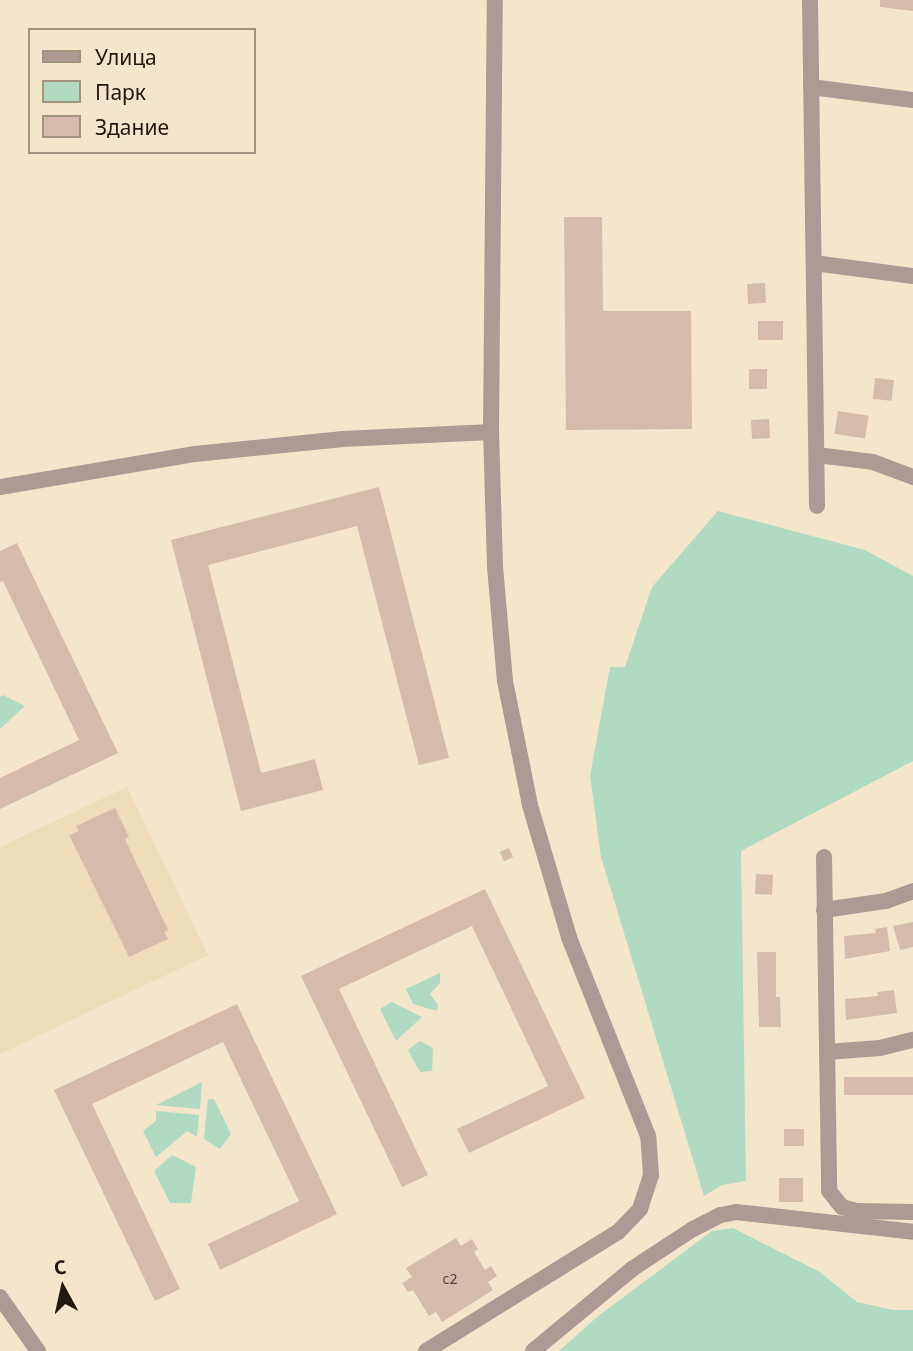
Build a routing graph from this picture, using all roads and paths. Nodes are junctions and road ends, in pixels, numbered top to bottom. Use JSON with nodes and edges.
{"nodes":[{"id":1,"x":495,"y":0,"type":"edge"},
{"id":2,"x":810,"y":0,"type":"edge"},
{"id":3,"x":811,"y":87,"type":"junction"},
{"id":4,"x":913,"y":100,"type":"edge"},
{"id":5,"x":814,"y":263,"type":"junction"},
{"id":6,"x":913,"y":276,"type":"edge"},
{"id":7,"x":491,"y":432,"type":"junction"},
{"id":8,"x":817,"y":455,"type":"junction"},
{"id":9,"x":913,"y":477,"type":"edge"},
{"id":10,"x":0,"y":487,"type":"edge"},
{"id":11,"x":817,"y":506,"type":"dead end"},
{"id":12,"x":824,"y":857,"type":"dead end"},
{"id":13,"x":913,"y":891,"type":"edge"},
{"id":14,"x":824,"y":910,"type":"junction"},
{"id":15,"x":913,"y":1040,"type":"edge"},
{"id":16,"x":827,"y":1052,"type":"junction"},
{"id":17,"x":913,"y":1212,"type":"edge"},
{"id":18,"x":913,"y":1232,"type":"edge"},
{"id":19,"x":0,"y":1297,"type":"edge"},
{"id":20,"x":38,"y":1351,"type":"edge"},
{"id":21,"x":426,"y":1351,"type":"edge"},
{"id":22,"x":533,"y":1351,"type":"edge"}],
"edges":[{"from":1,"to":7,"type":"street"},
{"from":2,"to":3,"type":"street"},
{"from":3,"to":4,"type":"street"},
{"from":3,"to":5,"type":"street"},
{"from":5,"to":6,"type":"street"},
{"from":5,"to":8,"type":"street"},
{"from":7,"to":10,"type":"street"},
{"from":7,"to":21,"type":"street"},
{"from":8,"to":9,"type":"street"},
{"from":8,"to":11,"type":"street"},
{"from":12,"to":14,"type":"street"},
{"from":13,"to":14,"type":"street"},
{"from":14,"to":16,"type":"street"},
{"from":15,"to":16,"type":"street"},
{"from":16,"to":17,"type":"street"},
{"from":18,"to":22,"type":"street"},
{"from":19,"to":20,"type":"street"}]}
